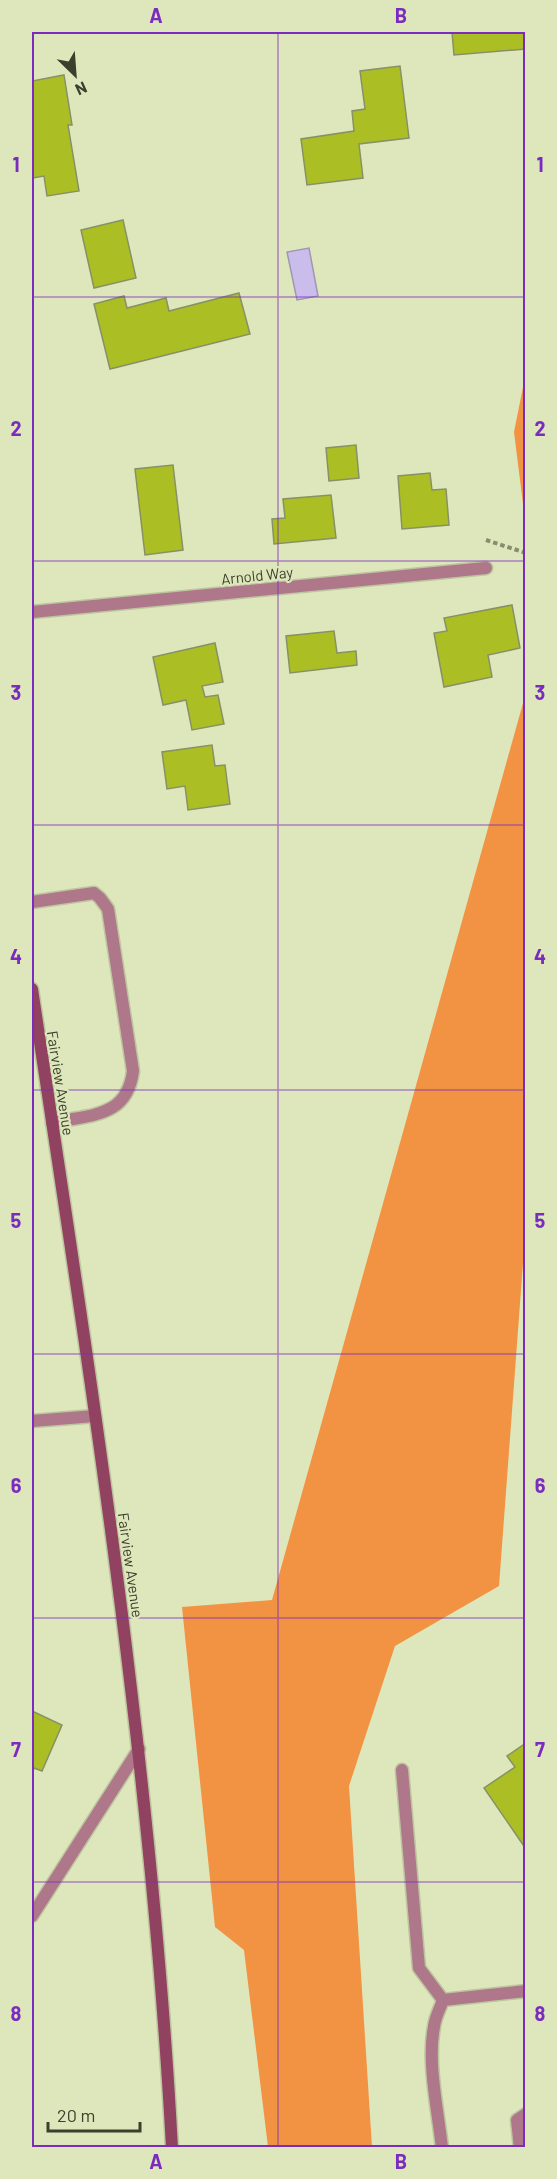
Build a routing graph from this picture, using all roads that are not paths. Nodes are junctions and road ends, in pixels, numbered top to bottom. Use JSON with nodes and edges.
{"nodes":[{"id":1,"x":486,"y":568,"type":"dead end"},
{"id":2,"x":32,"y":612,"type":"edge"},
{"id":3,"x":32,"y":902,"type":"edge"},
{"id":4,"x":32,"y":989,"type":"edge"},
{"id":5,"x":52,"y":1123,"type":"junction"},
{"id":6,"x":96,"y":1416,"type":"junction"},
{"id":7,"x":32,"y":1421,"type":"edge"},
{"id":8,"x":139,"y":1749,"type":"junction"},
{"id":9,"x":402,"y":1770,"type":"dead end"},
{"id":10,"x":32,"y":1916,"type":"edge"},
{"id":11,"x":525,"y":1991,"type":"edge"},
{"id":12,"x":443,"y":2000,"type":"junction"},
{"id":13,"x":525,"y":2114,"type":"edge"},
{"id":14,"x":172,"y":2148,"type":"edge"},
{"id":15,"x":442,"y":2148,"type":"edge"},
{"id":16,"x":520,"y":2148,"type":"edge"}],
"edges":[{"from":1,"to":2,"type":"street","name":"Arnold Way"},
{"from":3,"to":5,"type":"street"},
{"from":4,"to":5,"type":"main road","name":"Fairview Avenue"},
{"from":5,"to":6,"type":"main road","name":"Fairview Avenue"},
{"from":6,"to":7,"type":"street"},
{"from":6,"to":8,"type":"main road","name":"Fairview Avenue"},
{"from":8,"to":10,"type":"street"},
{"from":8,"to":14,"type":"main road","name":"Fairview Avenue"},
{"from":9,"to":12,"type":"street"},
{"from":11,"to":12,"type":"street"},
{"from":12,"to":15,"type":"street"},
{"from":13,"to":16,"type":"street"}]}
